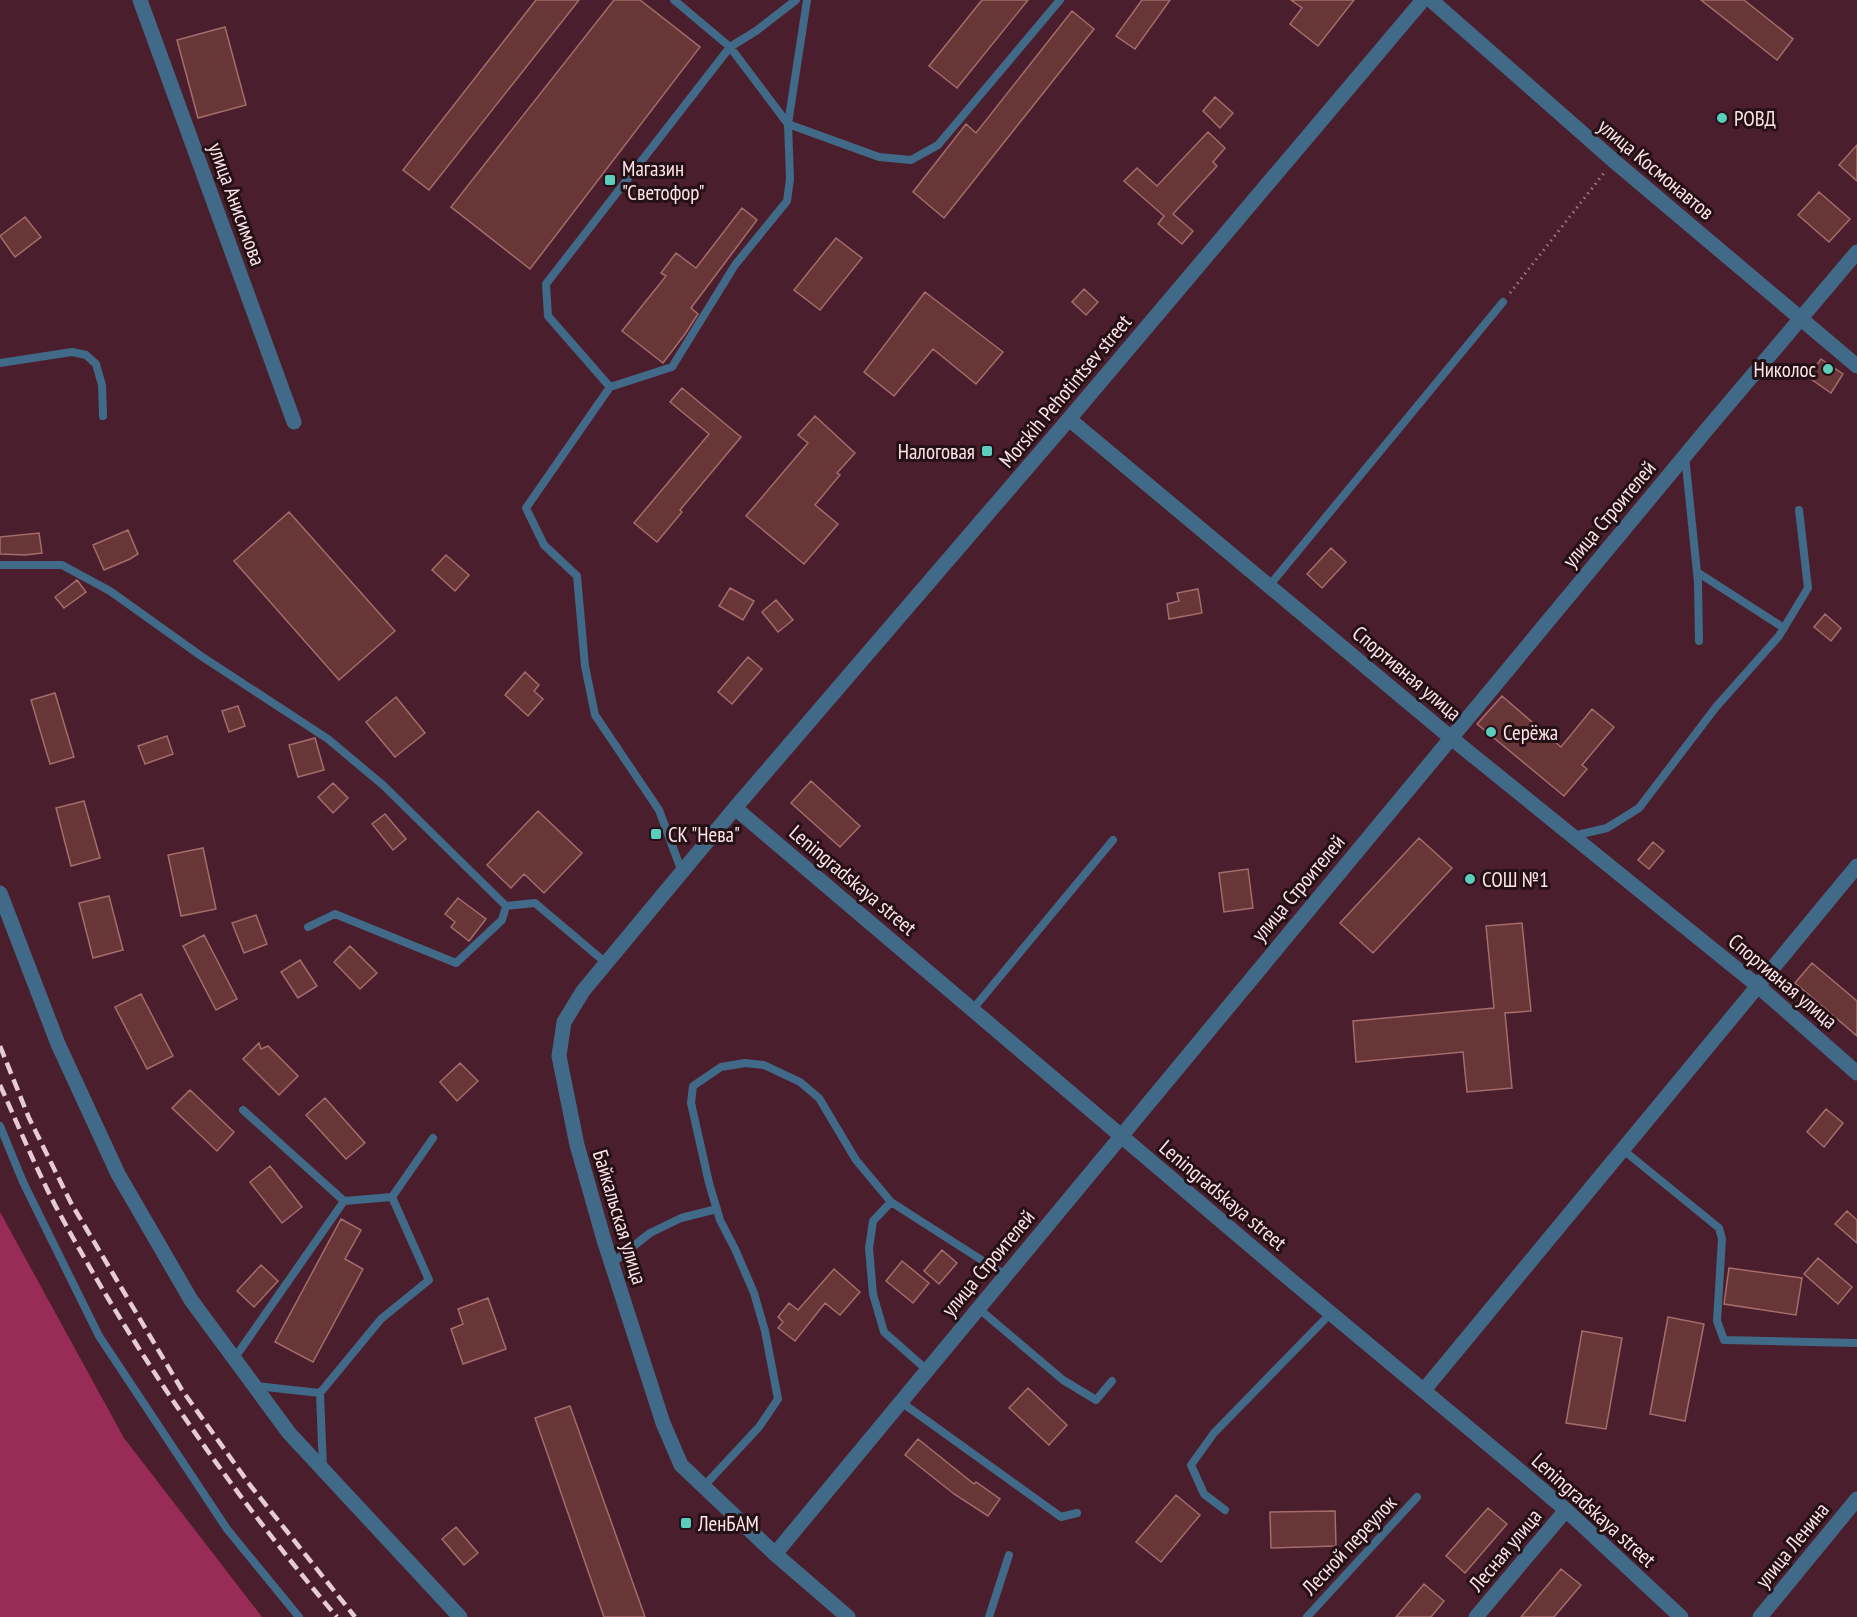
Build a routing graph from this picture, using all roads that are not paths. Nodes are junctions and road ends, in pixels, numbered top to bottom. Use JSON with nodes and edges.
{"nodes":[{"id":1,"x":140,"y":0,"type":"edge"},
{"id":2,"x":674,"y":0,"type":"edge"},
{"id":3,"x":796,"y":0,"type":"edge"},
{"id":4,"x":807,"y":0,"type":"edge"},
{"id":5,"x":1060,"y":0,"type":"edge"},
{"id":6,"x":1423,"y":0,"type":"edge"},
{"id":7,"x":1431,"y":0,"type":"edge"},
{"id":8,"x":730,"y":47,"type":"junction"},
{"id":9,"x":788,"y":124,"type":"junction"},
{"id":10,"x":1857,"y":252,"type":"edge"},
{"id":11,"x":1503,"y":302,"type":"road end"},
{"id":12,"x":1801,"y":319,"type":"junction"},
{"id":13,"x":0,"y":363,"type":"edge"},
{"id":14,"x":1857,"y":366,"type":"edge"},
{"id":15,"x":610,"y":387,"type":"junction"},
{"id":16,"x":103,"y":416,"type":"dead end"},
{"id":17,"x":1069,"y":420,"type":"junction"},
{"id":18,"x":294,"y":422,"type":"dead end"},
{"id":19,"x":1685,"y":455,"type":"junction"},
{"id":20,"x":1799,"y":510,"type":"dead end"},
{"id":21,"x":0,"y":565,"type":"edge"},
{"id":22,"x":1697,"y":572,"type":"junction"},
{"id":23,"x":1269,"y":586,"type":"junction"},
{"id":24,"x":1784,"y":628,"type":"junction"},
{"id":25,"x":1699,"y":641,"type":"dead end"},
{"id":26,"x":1450,"y":737,"type":"junction"},
{"id":27,"x":735,"y":808,"type":"junction"},
{"id":28,"x":1573,"y":836,"type":"junction"},
{"id":29,"x":1113,"y":840,"type":"dead end"},
{"id":30,"x":1857,"y":866,"type":"edge"},
{"id":31,"x":682,"y":872,"type":"junction"},
{"id":32,"x":0,"y":893,"type":"edge"},
{"id":33,"x":506,"y":906,"type":"junction"},
{"id":34,"x":308,"y":927,"type":"dead end"},
{"id":35,"x":606,"y":963,"type":"junction"},
{"id":36,"x":1758,"y":986,"type":"junction"},
{"id":37,"x":972,"y":1009,"type":"junction"},
{"id":38,"x":1857,"y":1073,"type":"edge"},
{"id":39,"x":243,"y":1110,"type":"dead end"},
{"id":40,"x":0,"y":1126,"type":"edge"},
{"id":41,"x":1121,"y":1135,"type":"junction"},
{"id":42,"x":434,"y":1138,"type":"dead end"},
{"id":43,"x":1622,"y":1149,"type":"junction"},
{"id":44,"x":392,"y":1197,"type":"junction"},
{"id":45,"x":344,"y":1201,"type":"junction"},
{"id":46,"x":891,"y":1202,"type":"junction"},
{"id":47,"x":717,"y":1209,"type":"junction"},
{"id":48,"x":611,"y":1264,"type":"junction"},
{"id":49,"x":1005,"y":1275,"type":"junction"},
{"id":50,"x":978,"y":1308,"type":"junction"},
{"id":51,"x":1331,"y":1313,"type":"junction"},
{"id":52,"x":1857,"y":1343,"type":"edge"},
{"id":53,"x":234,"y":1359,"type":"junction"},
{"id":54,"x":927,"y":1370,"type":"junction"},
{"id":55,"x":1112,"y":1381,"type":"dead end"},
{"id":56,"x":255,"y":1386,"type":"junction"},
{"id":57,"x":1424,"y":1390,"type":"junction"},
{"id":58,"x":320,"y":1393,"type":"junction"},
{"id":59,"x":901,"y":1402,"type":"junction"},
{"id":60,"x":323,"y":1469,"type":"junction"},
{"id":61,"x":704,"y":1486,"type":"junction"},
{"id":62,"x":1417,"y":1497,"type":"dead end"},
{"id":63,"x":1857,"y":1499,"type":"edge"},
{"id":64,"x":1225,"y":1510,"type":"dead end"},
{"id":65,"x":1566,"y":1510,"type":"junction"},
{"id":66,"x":1077,"y":1513,"type":"dead end"},
{"id":67,"x":775,"y":1554,"type":"junction"},
{"id":68,"x":1009,"y":1555,"type":"dead end"},
{"id":69,"x":299,"y":1617,"type":"edge"},
{"id":70,"x":460,"y":1617,"type":"edge"},
{"id":71,"x":848,"y":1617,"type":"edge"},
{"id":72,"x":989,"y":1617,"type":"edge"},
{"id":73,"x":1307,"y":1617,"type":"edge"},
{"id":74,"x":1476,"y":1617,"type":"edge"},
{"id":75,"x":1681,"y":1617,"type":"edge"},
{"id":76,"x":1760,"y":1617,"type":"edge"}],
"edges":[{"from":1,"to":18,"type":"street","name":"улица Анисимова"},
{"from":2,"to":8,"type":"lane"},
{"from":3,"to":8,"type":"lane"},
{"from":4,"to":9,"type":"lane"},
{"from":5,"to":9,"type":"lane"},
{"from":6,"to":17,"type":"street","name":"Morskih Pehotintsev street"},
{"from":7,"to":12,"type":"street","name":"улица Космонавтов"},
{"from":8,"to":9,"type":"lane"},
{"from":8,"to":15,"type":"lane"},
{"from":9,"to":15,"type":"lane"},
{"from":10,"to":12,"type":"street","name":"улица Строителей"},
{"from":11,"to":23,"type":"lane"},
{"from":12,"to":14,"type":"street","name":"улица Космонавтов"},
{"from":12,"to":19,"type":"street","name":"улица Строителей"},
{"from":13,"to":16,"type":"lane"},
{"from":15,"to":31,"type":"lane"},
{"from":17,"to":23,"type":"street","name":"Спортивная улица"},
{"from":17,"to":27,"type":"street","name":"Morskih Pehotintsev street"},
{"from":19,"to":22,"type":"lane"},
{"from":19,"to":26,"type":"street","name":"улица Строителей"},
{"from":20,"to":24,"type":"lane"},
{"from":21,"to":33,"type":"lane"},
{"from":22,"to":24,"type":"lane"},
{"from":22,"to":25,"type":"lane"},
{"from":23,"to":26,"type":"street","name":"Спортивная улица"},
{"from":24,"to":28,"type":"lane"},
{"from":26,"to":28,"type":"street","name":"Спортивная улица"},
{"from":26,"to":41,"type":"street","name":"улица Строителей"},
{"from":27,"to":31,"type":"street","name":"Байкальская улица"},
{"from":27,"to":37,"type":"street","name":"Leningradskaya street"},
{"from":28,"to":36,"type":"street","name":"Спортивная улица"},
{"from":29,"to":37,"type":"lane"},
{"from":30,"to":36,"type":"street"},
{"from":31,"to":35,"type":"street","name":"Байкальская улица"},
{"from":32,"to":53,"type":"street"},
{"from":33,"to":34,"type":"lane"},
{"from":33,"to":35,"type":"lane"},
{"from":35,"to":48,"type":"street","name":"Байкальская улица"},
{"from":36,"to":38,"type":"street","name":"Спортивная улица"},
{"from":36,"to":43,"type":"street"},
{"from":37,"to":41,"type":"street","name":"Leningradskaya street"},
{"from":39,"to":45,"type":"lane"},
{"from":40,"to":69,"type":"lane"},
{"from":41,"to":49,"type":"street","name":"улица Строителей"},
{"from":41,"to":51,"type":"street","name":"Leningradskaya street"},
{"from":42,"to":44,"type":"lane"},
{"from":43,"to":52,"type":"lane"},
{"from":43,"to":57,"type":"street"},
{"from":44,"to":45,"type":"lane"},
{"from":44,"to":58,"type":"lane"},
{"from":45,"to":53,"type":"lane"},
{"from":46,"to":47,"type":"lane"},
{"from":46,"to":49,"type":"lane"},
{"from":46,"to":54,"type":"lane"},
{"from":47,"to":48,"type":"lane"},
{"from":47,"to":61,"type":"lane"},
{"from":48,"to":61,"type":"street","name":"Байкальская улица"},
{"from":49,"to":50,"type":"street","name":"улица Строителей"},
{"from":50,"to":54,"type":"street","name":"улица Строителей"},
{"from":50,"to":55,"type":"lane"},
{"from":51,"to":57,"type":"street","name":"Leningradskaya street"},
{"from":51,"to":64,"type":"lane"},
{"from":53,"to":56,"type":"street"},
{"from":54,"to":59,"type":"street","name":"улица Строителей"},
{"from":56,"to":58,"type":"lane"},
{"from":56,"to":60,"type":"street"},
{"from":57,"to":65,"type":"street","name":"Leningradskaya street"},
{"from":58,"to":60,"type":"lane"},
{"from":59,"to":66,"type":"lane"},
{"from":59,"to":67,"type":"street","name":"улица Строителей"},
{"from":60,"to":70,"type":"street"},
{"from":61,"to":67,"type":"street","name":"Байкальская улица"},
{"from":62,"to":73,"type":"lane","name":"Лесной переулок"},
{"from":63,"to":76,"type":"street","name":"улица Ленина"},
{"from":65,"to":74,"type":"street","name":"Лесная улица"},
{"from":65,"to":75,"type":"street","name":"Leningradskaya street"},
{"from":67,"to":71,"type":"street","name":"Байкальская улица"},
{"from":68,"to":72,"type":"lane"}]}
